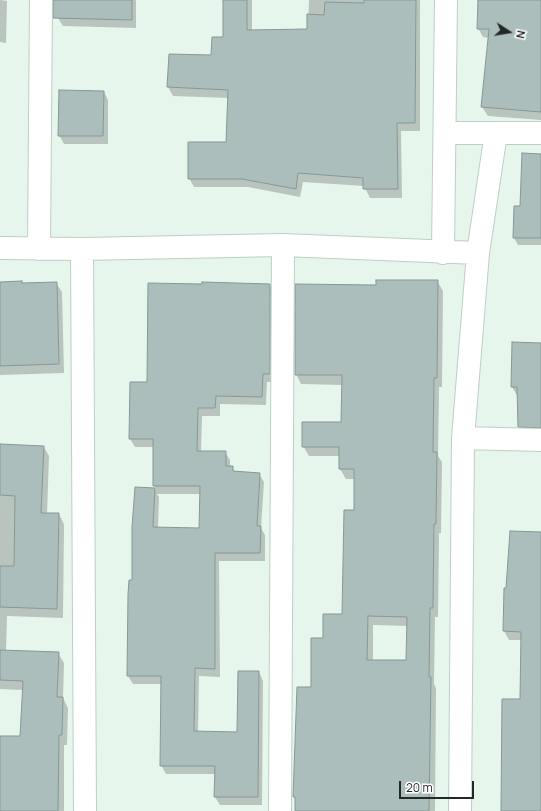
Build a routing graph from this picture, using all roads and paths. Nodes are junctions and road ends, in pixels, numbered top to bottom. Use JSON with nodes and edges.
{"nodes":[{"id":1,"x":41,"y":0,"type":"edge"},
{"id":2,"x":446,"y":0,"type":"edge"},
{"id":3,"x":445,"y":133,"type":"junction"},
{"id":4,"x":496,"y":133,"type":"junction"},
{"id":5,"x":541,"y":133,"type":"edge"},
{"id":6,"x":283,"y":245,"type":"junction"},
{"id":7,"x":0,"y":248,"type":"edge"},
{"id":8,"x":40,"y":249,"type":"junction"},
{"id":9,"x":82,"y":249,"type":"junction"},
{"id":10,"x":443,"y":253,"type":"junction"},
{"id":11,"x":478,"y":253,"type":"junction"},
{"id":12,"x":463,"y":438,"type":"junction"},
{"id":13,"x":541,"y":440,"type":"edge"},
{"id":14,"x":85,"y":811,"type":"edge"},
{"id":15,"x":280,"y":811,"type":"edge"},
{"id":16,"x":460,"y":811,"type":"edge"}],
"edges":[{"from":1,"to":8,"type":"street"},
{"from":2,"to":3,"type":"street"},
{"from":3,"to":4,"type":"street"},
{"from":3,"to":10,"type":"street"},
{"from":4,"to":5,"type":"street"},
{"from":4,"to":11,"type":"street"},
{"from":6,"to":9,"type":"street"},
{"from":6,"to":10,"type":"street"},
{"from":6,"to":15,"type":"street"},
{"from":7,"to":8,"type":"street"},
{"from":8,"to":9,"type":"street"},
{"from":9,"to":14,"type":"street"},
{"from":10,"to":11,"type":"street"},
{"from":11,"to":12,"type":"street"},
{"from":12,"to":13,"type":"street"},
{"from":12,"to":16,"type":"street"}]}
